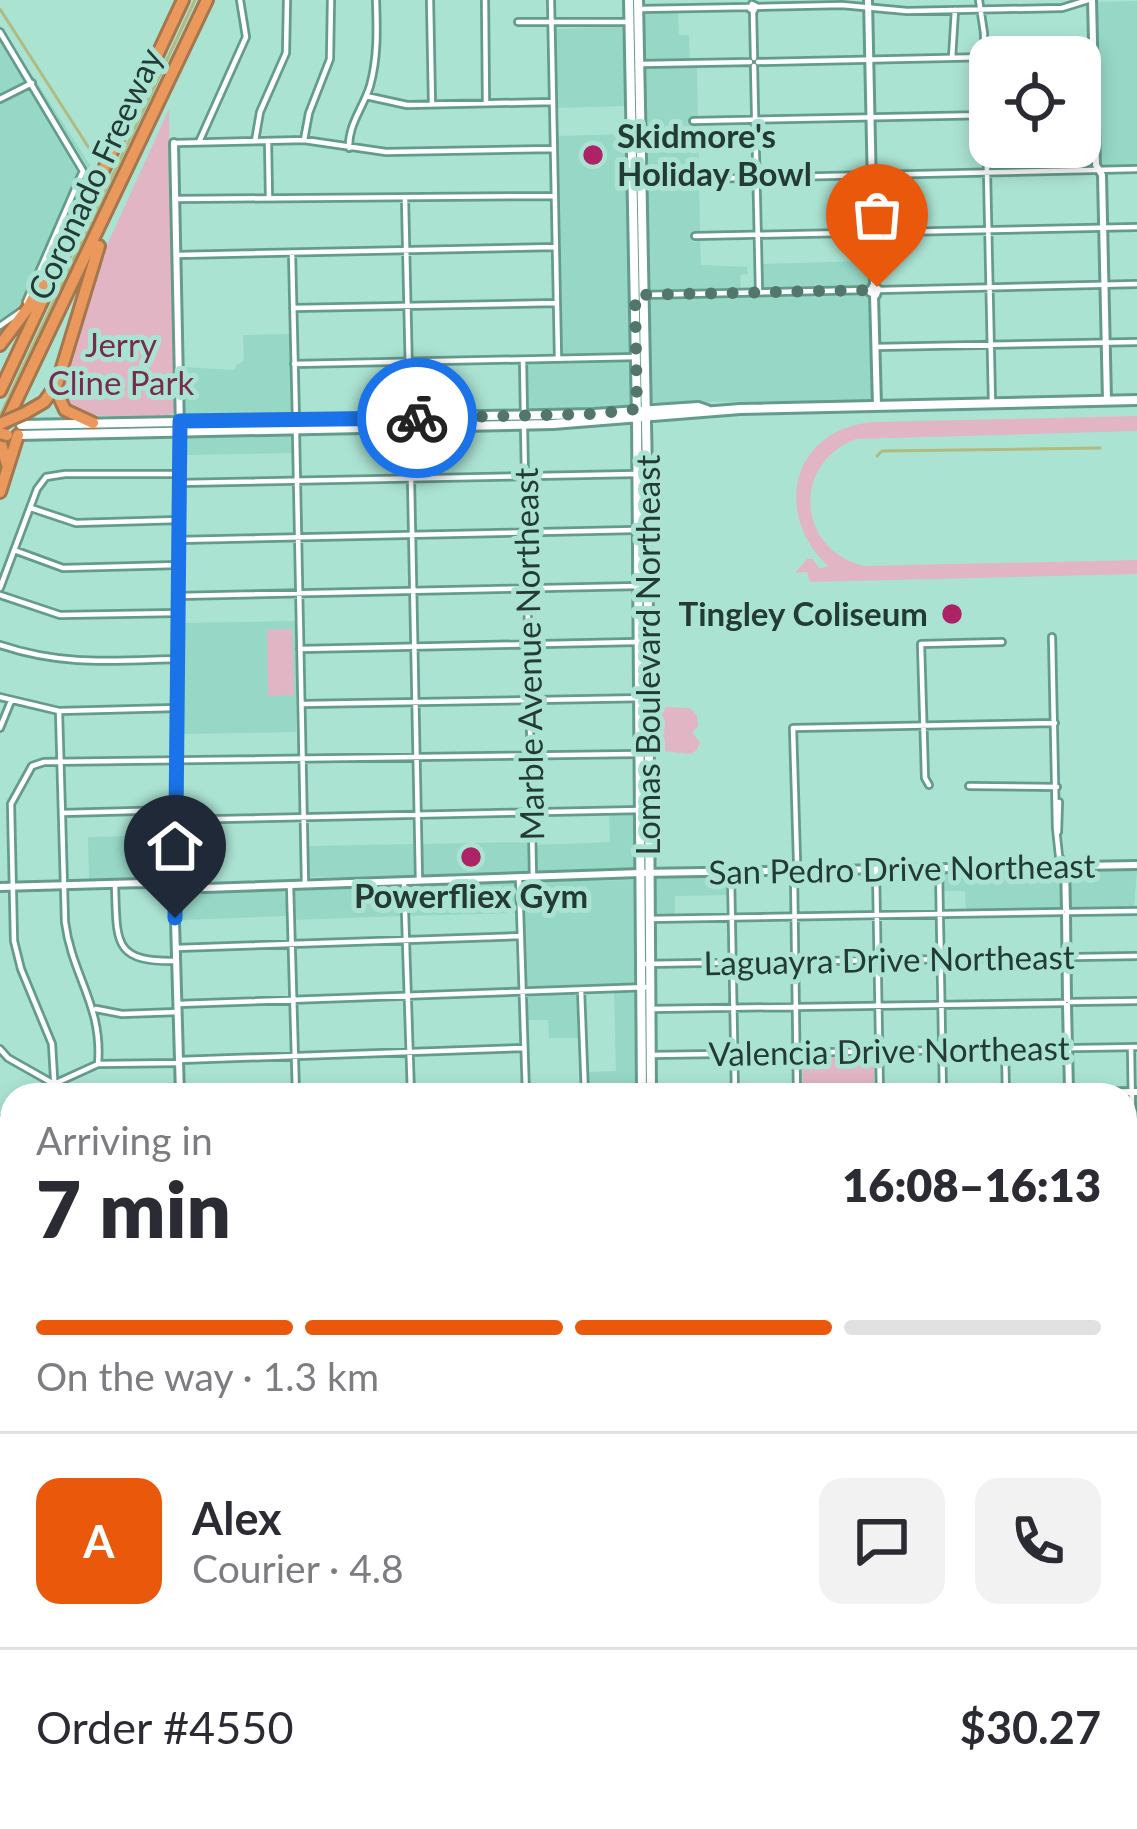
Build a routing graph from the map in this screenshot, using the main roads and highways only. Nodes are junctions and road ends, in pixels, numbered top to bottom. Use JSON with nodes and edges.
{"nodes":[{"id":1,"x":183,"y":0,"type":"edge"},
{"id":2,"x":207,"y":0,"type":"edge"},
{"id":3,"x":634,"y":5,"type":"edge"},
{"id":4,"x":635,"y":64,"type":"junction"},
{"id":5,"x":112,"y":151,"type":"junction"},
{"id":6,"x":121,"y":185,"type":"junction"},
{"id":7,"x":0,"y":344,"type":"edge"},
{"id":8,"x":55,"y":388,"type":"junction"},
{"id":9,"x":0,"y":391,"type":"edge"},
{"id":10,"x":1137,"y":400,"type":"edge"},
{"id":11,"x":642,"y":413,"type":"junction"},
{"id":12,"x":93,"y":423,"type":"junction"},
{"id":13,"x":180,"y":426,"type":"junction"},
{"id":14,"x":9,"y":430,"type":"edge"},
{"id":15,"x":8,"y":474,"type":"junction"},
{"id":16,"x":0,"y":492,"type":"edge"},
{"id":17,"x":647,"y":1083,"type":"edge"}],
"edges":[{"from":1,"to":5,"type":"highway","name":"Coronado Freeway"},
{"from":2,"to":6,"type":"highway","name":"Coronado Freeway"},
{"from":3,"to":4,"type":"main road","name":"Lomas Boulevard Northeast"},
{"from":3,"to":4,"type":"main road","name":"Lomas Boulevard Northeast"},
{"from":4,"to":11,"type":"main road","name":"Lomas Boulevard Northeast"},
{"from":5,"to":7,"type":"highway"},
{"from":5,"to":9,"type":"highway","name":"Coronado Freeway"},
{"from":6,"to":8,"type":"highway"},
{"from":6,"to":14,"type":"highway","name":"Coronado Freeway"},
{"from":8,"to":12,"type":"highway"},
{"from":8,"to":14,"type":"highway"},
{"from":10,"to":11,"type":"main road"},
{"from":11,"to":13,"type":"main road"},
{"from":11,"to":17,"type":"main road","name":"Lomas Boulevard Northeast"},
{"from":12,"to":13,"type":"main road"},
{"from":12,"to":14,"type":"main road"},
{"from":13,"to":14,"type":"main road"},
{"from":14,"to":15,"type":"highway","name":"Coronado Freeway"},
{"from":14,"to":15,"type":"highway"},
{"from":15,"to":16,"type":"highway","name":"Coronado Freeway"}]}
